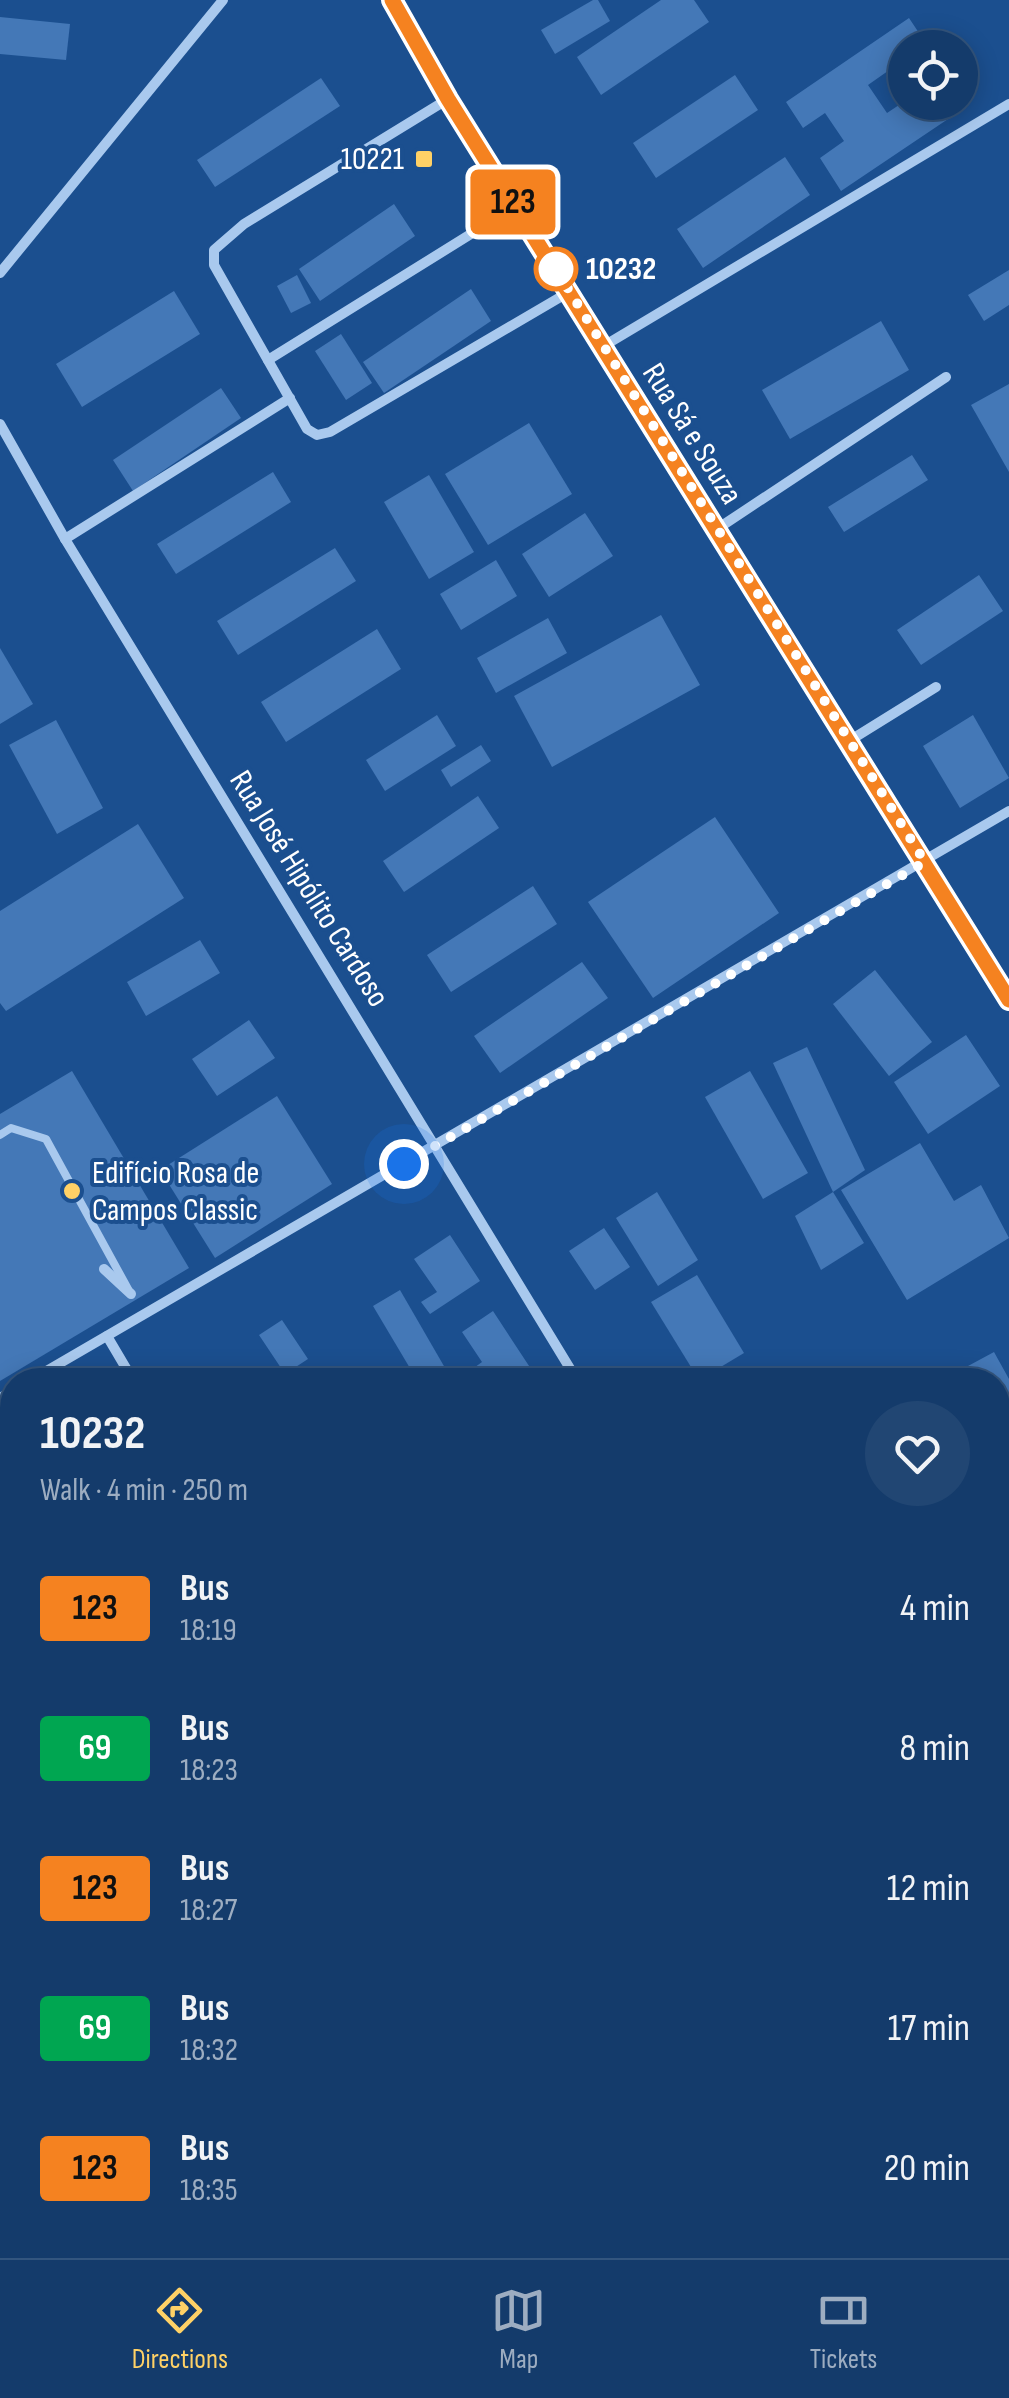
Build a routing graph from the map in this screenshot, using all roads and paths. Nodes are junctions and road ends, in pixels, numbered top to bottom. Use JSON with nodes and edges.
{"nodes":[{"id":1,"x":223,"y":0,"type":"edge"},
{"id":2,"x":392,"y":0,"type":"edge"},
{"id":3,"x":448,"y":99,"type":"junction"},
{"id":4,"x":1009,"y":104,"type":"edge"},
{"id":5,"x":516,"y":206,"type":"junction"},
{"id":6,"x":0,"y":273,"type":"edge"},
{"id":7,"x":570,"y":292,"type":"junction"},
{"id":8,"x":602,"y":347,"type":"junction"},
{"id":9,"x":268,"y":360,"type":"junction"},
{"id":10,"x":946,"y":377,"type":"dead end"},
{"id":11,"x":290,"y":398,"type":"junction"},
{"id":12,"x":0,"y":424,"type":"edge"},
{"id":13,"x":717,"y":529,"type":"junction"},
{"id":14,"x":65,"y":540,"type":"junction"},
{"id":15,"x":936,"y":687,"type":"dead end"},
{"id":16,"x":849,"y":741,"type":"junction"},
{"id":17,"x":1009,"y":811,"type":"edge"},
{"id":18,"x":925,"y":862,"type":"junction"},
{"id":19,"x":1009,"y":1000,"type":"edge"},
{"id":20,"x":0,"y":1135,"type":"edge"},
{"id":21,"x":437,"y":1146,"type":"junction"},
{"id":22,"x":104,"y":1270,"type":"dead end"},
{"id":23,"x":131,"y":1294,"type":"joint"},
{"id":24,"x":107,"y":1336,"type":"junction"},
{"id":25,"x":52,"y":1368,"type":"edge"},
{"id":26,"x":125,"y":1368,"type":"edge"},
{"id":27,"x":570,"y":1368,"type":"edge"}],
"edges":[{"from":1,"to":6,"type":"street"},
{"from":2,"to":3,"type":"street","name":"Rua Sá e Souza"},
{"from":3,"to":5,"type":"street","name":"Rua Sá e Souza"},
{"from":3,"to":9,"type":"street"},
{"from":4,"to":8,"type":"street"},
{"from":5,"to":7,"type":"street","name":"Rua Sá e Souza"},
{"from":5,"to":9,"type":"street"},
{"from":7,"to":8,"type":"street","name":"Rua Sá e Souza"},
{"from":7,"to":11,"type":"street"},
{"from":8,"to":13,"type":"street","name":"Rua Sá e Souza"},
{"from":9,"to":11,"type":"street"},
{"from":10,"to":13,"type":"street"},
{"from":11,"to":14,"type":"street"},
{"from":12,"to":14,"type":"street","name":"Rua José Hipólito Cardoso"},
{"from":13,"to":16,"type":"street","name":"Rua Sá e Souza"},
{"from":14,"to":21,"type":"street","name":"Rua José Hipólito Cardoso"},
{"from":15,"to":16,"type":"street"},
{"from":16,"to":18,"type":"street","name":"Rua Sá e Souza"},
{"from":17,"to":18,"type":"street"},
{"from":18,"to":19,"type":"street","name":"Rua Sá e Souza"},
{"from":18,"to":21,"type":"street"},
{"from":20,"to":23,"type":"lane"},
{"from":21,"to":24,"type":"street"},
{"from":21,"to":27,"type":"street","name":"Rua José Hipólito Cardoso"},
{"from":22,"to":23,"type":"street"},
{"from":24,"to":25,"type":"street"},
{"from":24,"to":26,"type":"street"}]}
